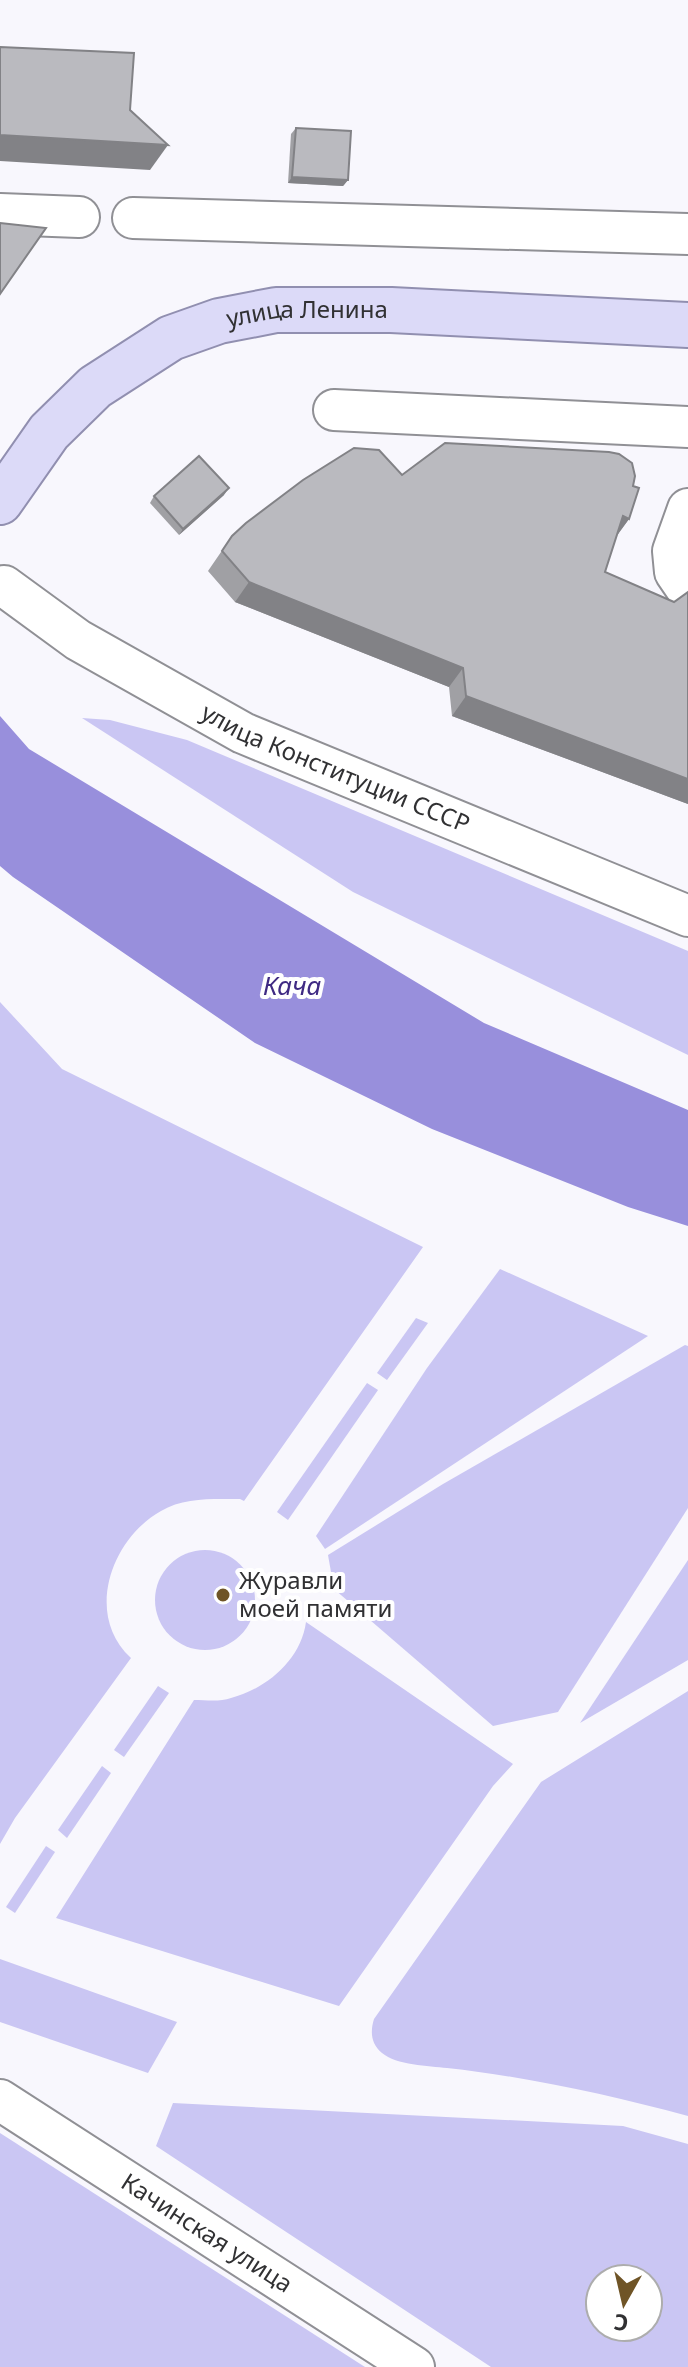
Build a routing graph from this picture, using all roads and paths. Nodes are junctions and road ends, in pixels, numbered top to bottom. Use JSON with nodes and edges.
{"nodes":[{"id":1,"x":0,"y":214,"type":"edge"},
{"id":2,"x":79,"y":217,"type":"dead end"},
{"id":3,"x":133,"y":218,"type":"dead end"},
{"id":4,"x":688,"y":234,"type":"edge"},
{"id":5,"x":688,"y":325,"type":"edge"},
{"id":6,"x":334,"y":410,"type":"dead end"},
{"id":7,"x":688,"y":427,"type":"edge"},
{"id":8,"x":0,"y":502,"type":"edge"},
{"id":9,"x":688,"y":509,"type":"edge"},
{"id":10,"x":4,"y":586,"type":"dead end"},
{"id":11,"x":688,"y":591,"type":"edge"},
{"id":12,"x":688,"y":916,"type":"edge"},
{"id":13,"x":0,"y":2100,"type":"edge"},
{"id":14,"x":414,"y":2367,"type":"edge"}],
"edges":[{"from":1,"to":2,"type":"street"},
{"from":3,"to":4,"type":"street"},
{"from":5,"to":8,"type":"main road","name":"улица Ленина"},
{"from":6,"to":7,"type":"street"},
{"from":9,"to":11,"type":"street"},
{"from":10,"to":12,"type":"street","name":"улица Конституции СССР"},
{"from":13,"to":14,"type":"street","name":"Качинская улица"}]}
